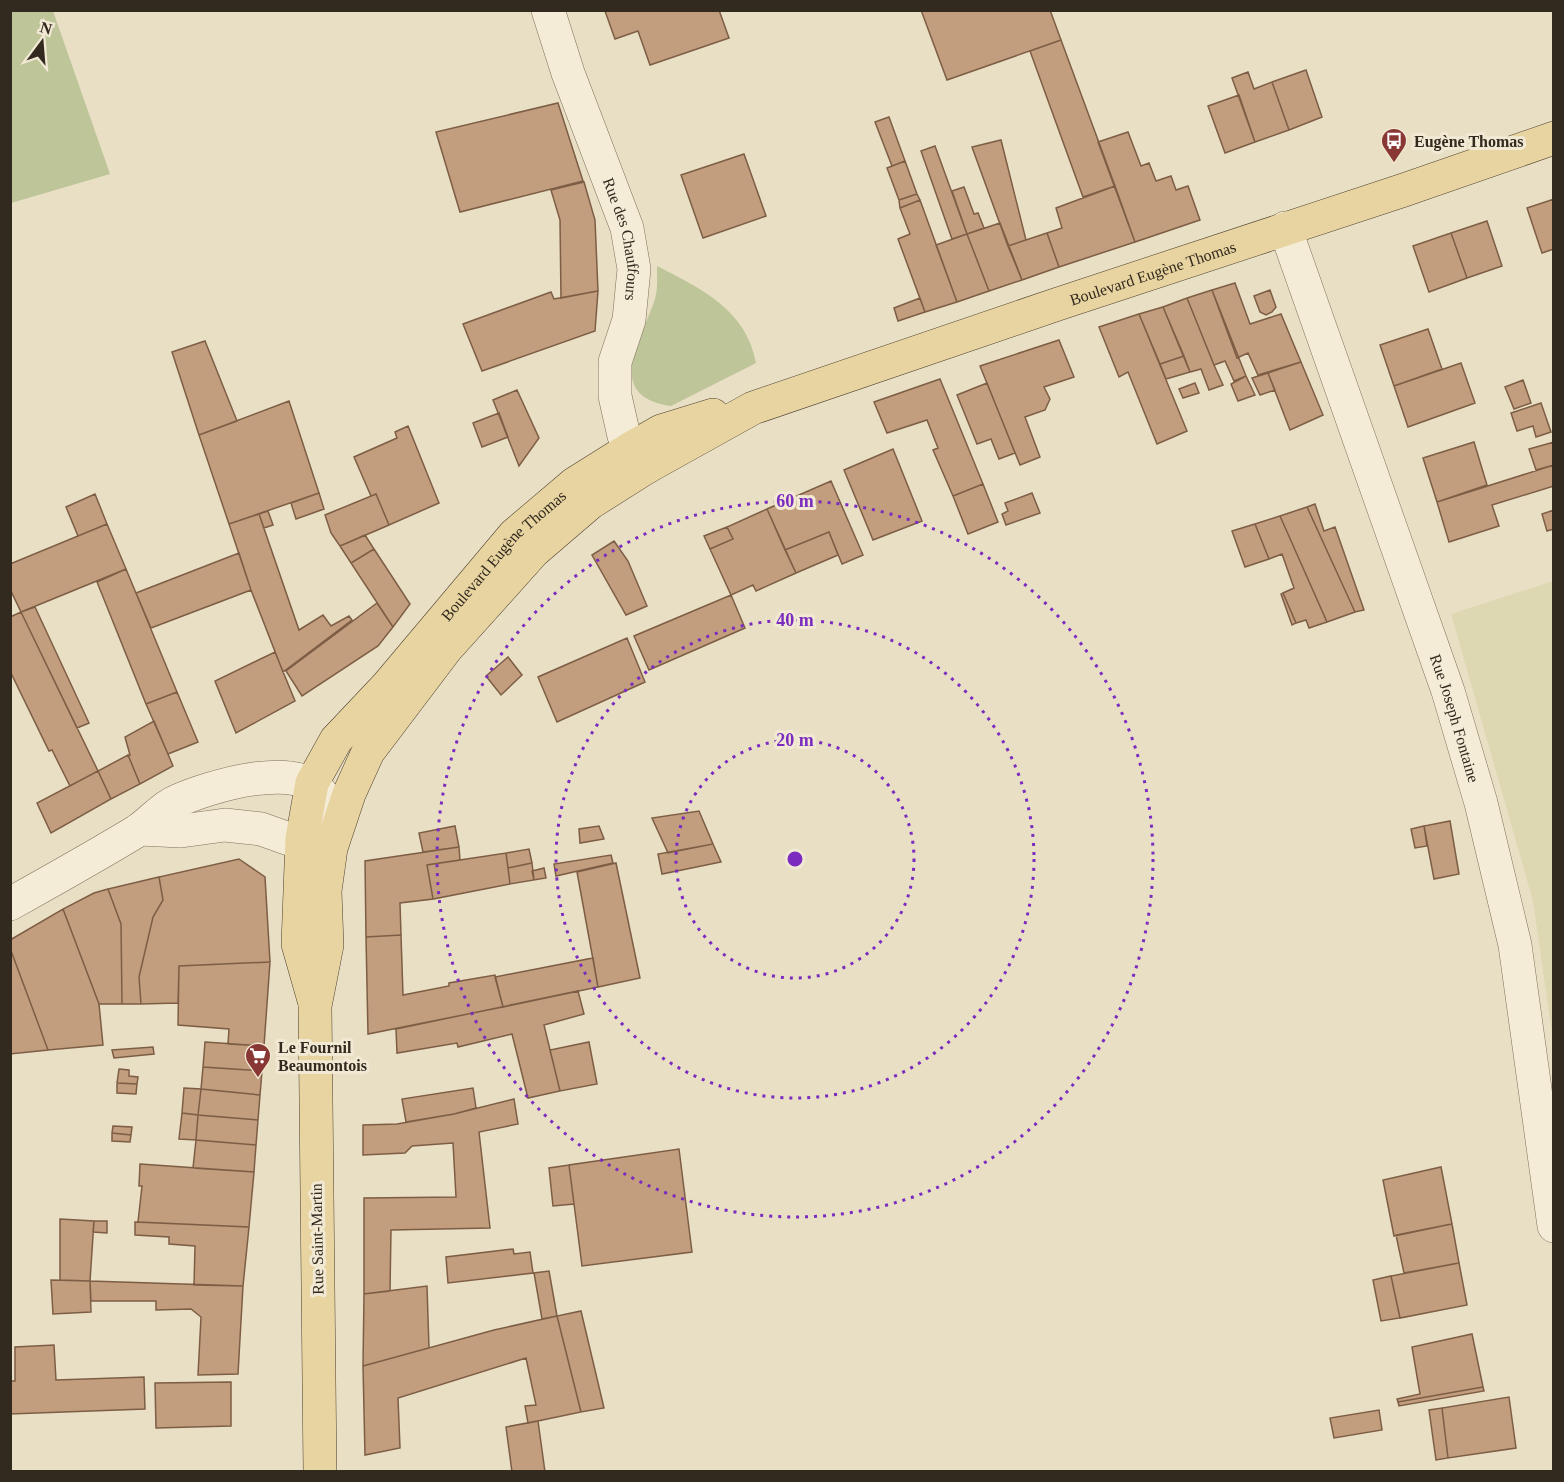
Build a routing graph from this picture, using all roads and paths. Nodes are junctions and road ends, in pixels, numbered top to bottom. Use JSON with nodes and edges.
{"nodes":[{"id":1,"x":548,"y":10,"type":"edge"},
{"id":2,"x":1554,"y":138,"type":"edge"},
{"id":3,"x":1285,"y":228,"type":"junction"},
{"id":4,"x":640,"y":457,"type":"junction"},
{"id":5,"x":322,"y":810,"type":"junction"},
{"id":6,"x":140,"y":829,"type":"junction"},
{"id":7,"x":325,"y":891,"type":"junction"},
{"id":8,"x":10,"y":904,"type":"edge"},
{"id":9,"x":315,"y":1006,"type":"junction"},
{"id":10,"x":1554,"y":1226,"type":"edge"},
{"id":11,"x":320,"y":1472,"type":"edge"}],
"edges":[{"from":1,"to":4,"type":"street","name":"Rue des Chauffours"},
{"from":2,"to":3,"type":"main road","name":"Boulevard Eugène Thomas"},
{"from":3,"to":4,"type":"main road","name":"Boulevard Eugène Thomas"},
{"from":3,"to":10,"type":"street","name":"Rue Joseph Fontaine"},
{"from":4,"to":5,"type":"main road","name":"Boulevard Eugène Thomas"},
{"from":4,"to":5,"type":"main road","name":"Boulevard Eugène Thomas"},
{"from":5,"to":6,"type":"street"},
{"from":5,"to":6,"type":"street"},
{"from":5,"to":7,"type":"main road","name":"Rue Saint-Martin"},
{"from":5,"to":7,"type":"street"},
{"from":5,"to":9,"type":"main road","name":"Rue Saint-Martin"},
{"from":6,"to":8,"type":"street"},
{"from":7,"to":9,"type":"main road","name":"Rue Saint-Martin"},
{"from":9,"to":11,"type":"main road","name":"Rue Saint-Martin"}]}
